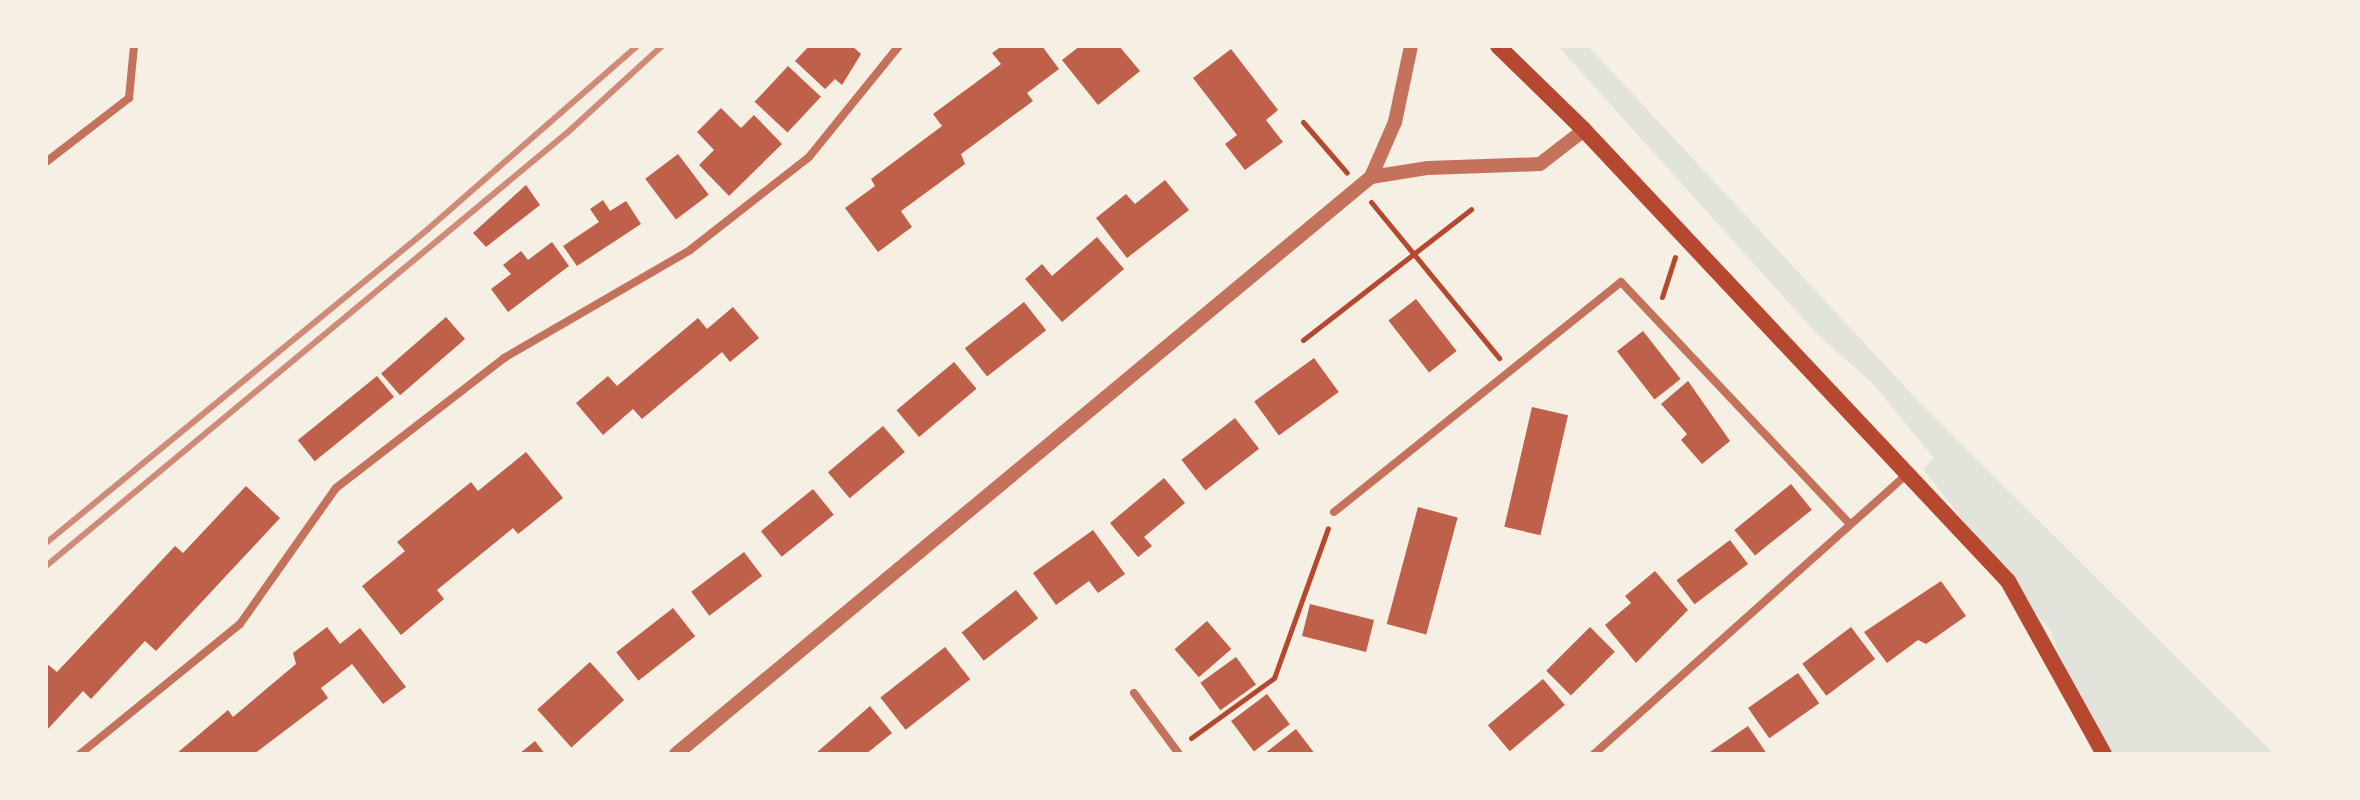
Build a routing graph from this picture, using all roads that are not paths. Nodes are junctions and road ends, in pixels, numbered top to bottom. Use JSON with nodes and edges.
{"nodes":[{"id":1,"x":134,"y":46,"type":"edge"},
{"id":2,"x":899,"y":46,"type":"edge"},
{"id":3,"x":1411,"y":46,"type":"edge"},
{"id":4,"x":1498,"y":46,"type":"edge"},
{"id":5,"x":1584,"y":130,"type":"junction"},
{"id":6,"x":46,"y":162,"type":"edge"},
{"id":7,"x":1371,"y":177,"type":"junction"},
{"id":8,"x":1908,"y":472,"type":"junction"},
{"id":9,"x":1334,"y":512,"type":"road end"},
{"id":10,"x":1850,"y":524,"type":"junction"},
{"id":11,"x":1134,"y":693,"type":"dead end"},
{"id":12,"x":1175,"y":752,"type":"edge"},
{"id":13,"x":80,"y":754,"type":"edge"},
{"id":14,"x":676,"y":754,"type":"edge"},
{"id":15,"x":1594,"y":754,"type":"edge"},
{"id":16,"x":2104,"y":754,"type":"edge"}],
"edges":[{"from":1,"to":6,"type":"street"},
{"from":2,"to":13,"type":"street"},
{"from":3,"to":7,"type":"street"},
{"from":4,"to":5,"type":"main road"},
{"from":5,"to":7,"type":"street"},
{"from":5,"to":8,"type":"main road"},
{"from":7,"to":14,"type":"street"},
{"from":8,"to":10,"type":"street"},
{"from":8,"to":16,"type":"main road"},
{"from":9,"to":10,"type":"street"},
{"from":10,"to":15,"type":"street"},
{"from":11,"to":12,"type":"street"}]}
